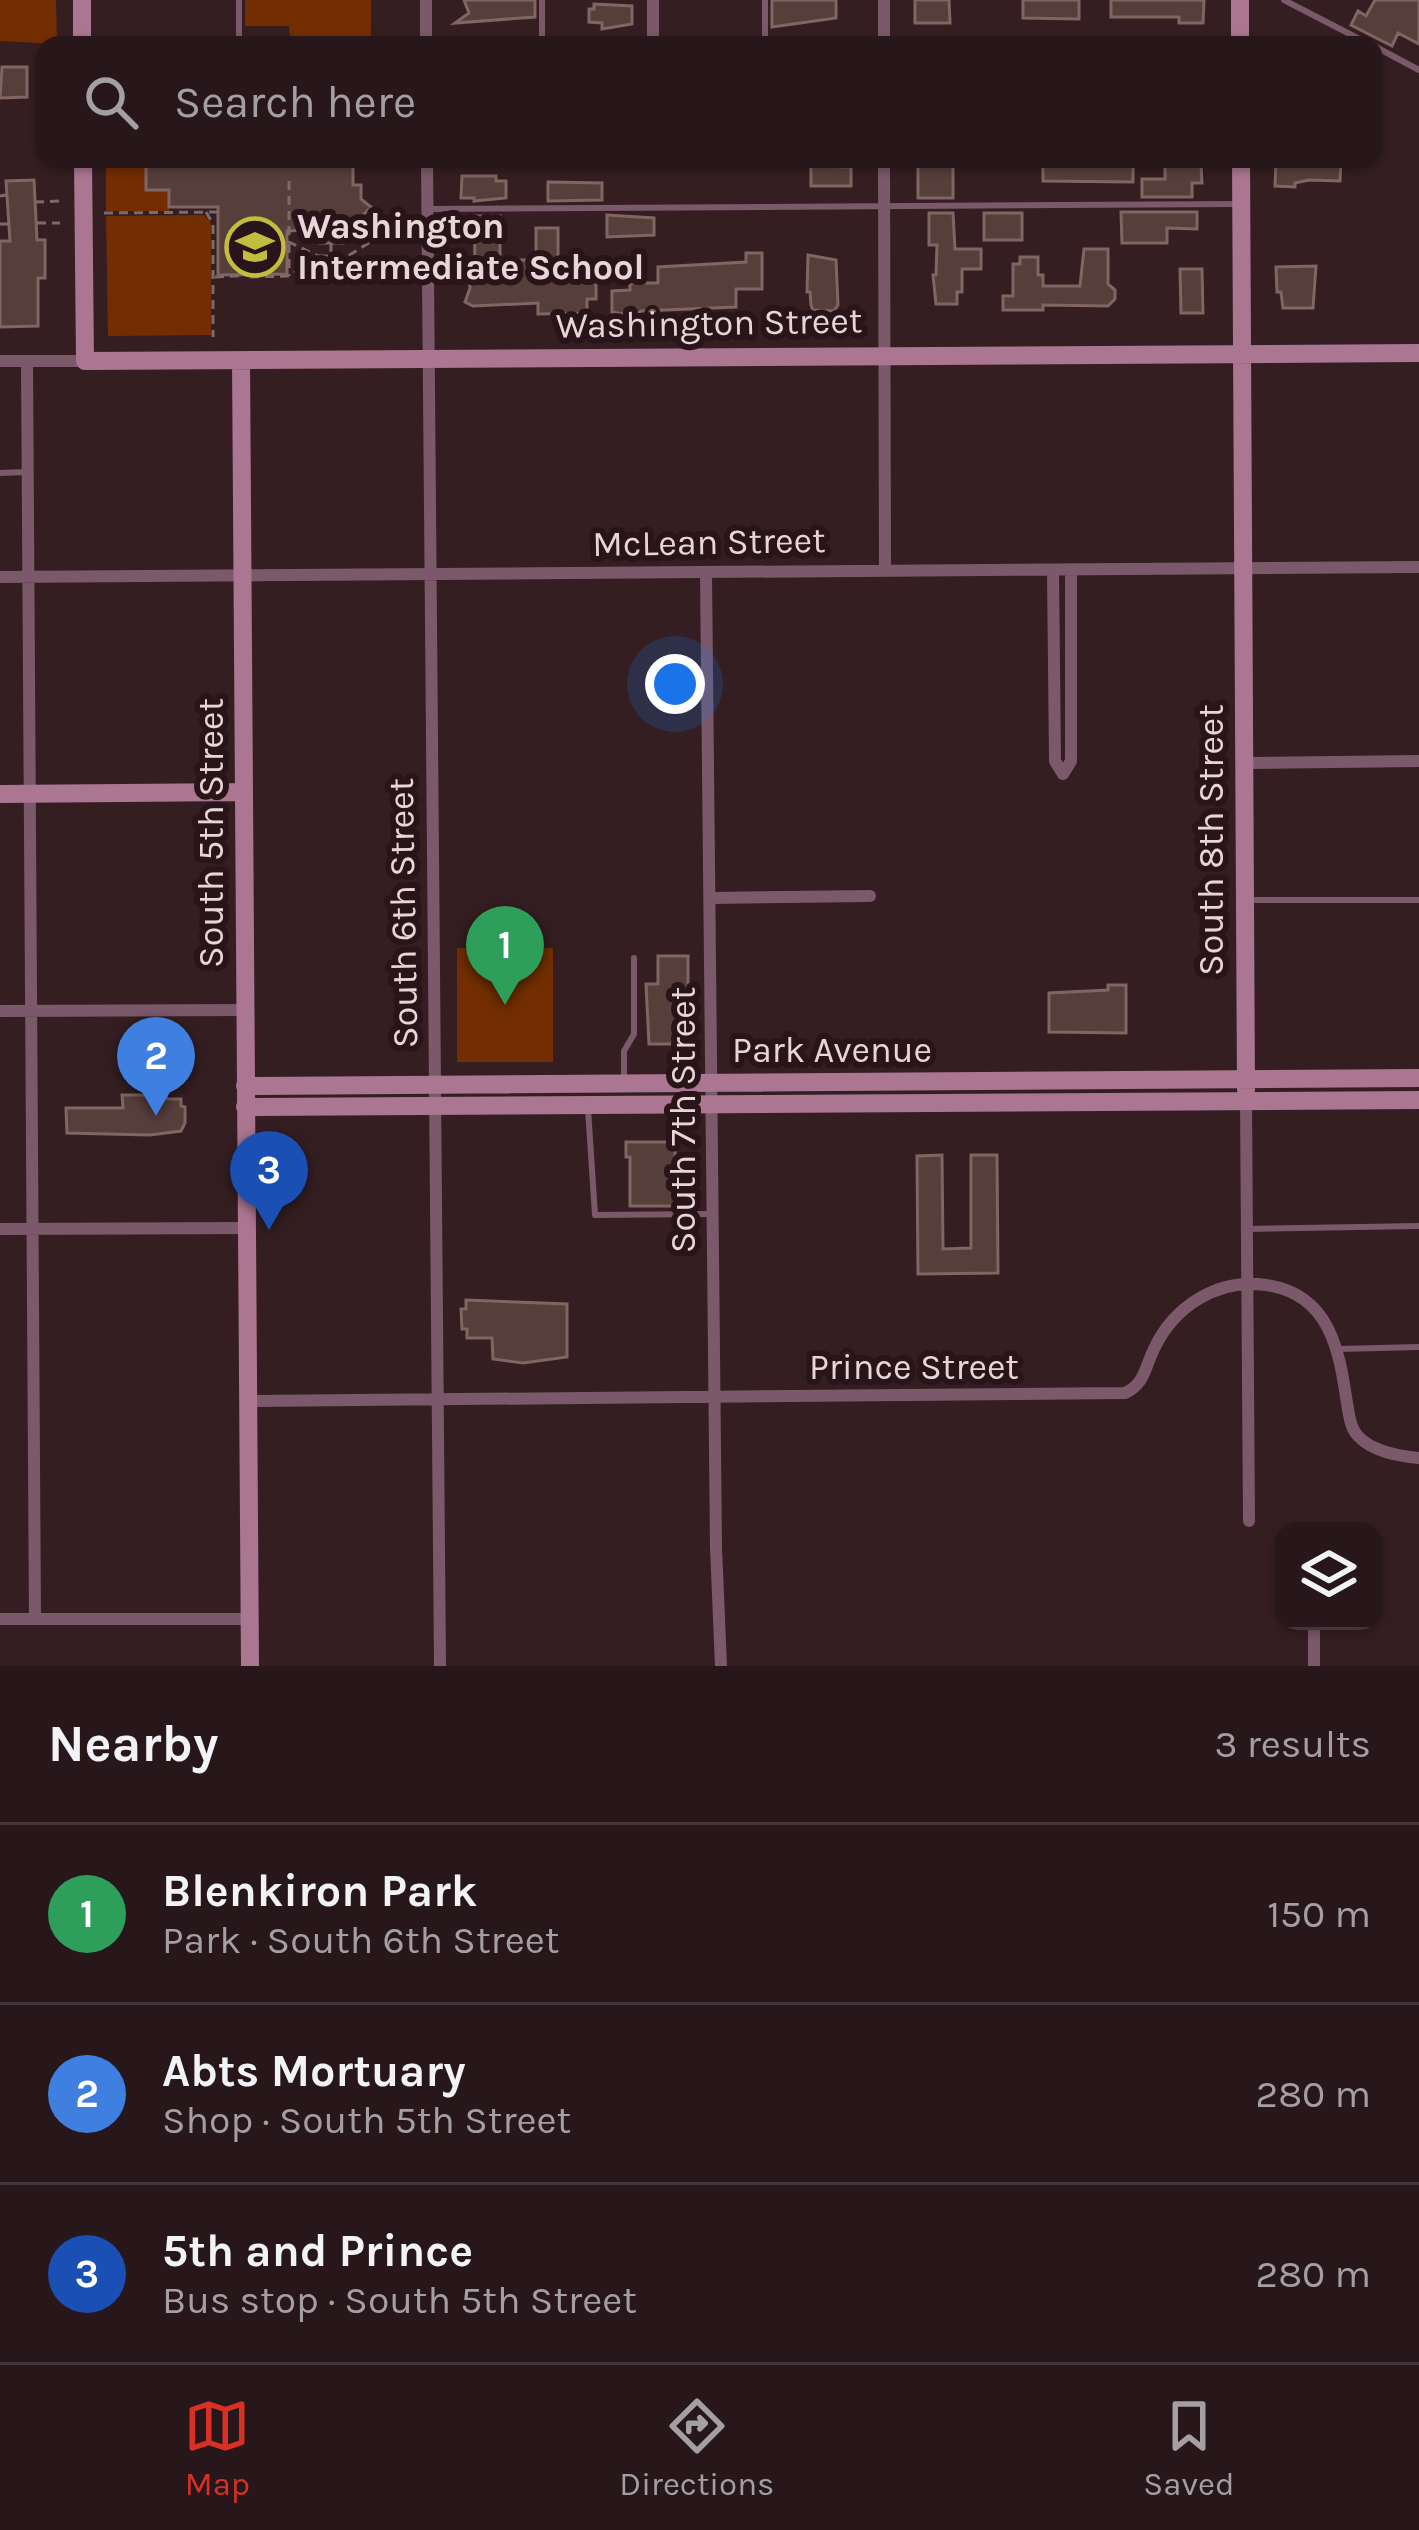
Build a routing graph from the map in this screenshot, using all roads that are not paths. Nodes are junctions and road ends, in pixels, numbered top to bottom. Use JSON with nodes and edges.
{"nodes":[{"id":1,"x":82,"y":0,"type":"edge"},
{"id":2,"x":239,"y":0,"type":"edge"},
{"id":3,"x":426,"y":0,"type":"edge"},
{"id":4,"x":542,"y":0,"type":"edge"},
{"id":5,"x":653,"y":0,"type":"edge"},
{"id":6,"x":765,"y":0,"type":"edge"},
{"id":7,"x":884,"y":0,"type":"edge"},
{"id":8,"x":1240,"y":0,"type":"edge"},
{"id":9,"x":1289,"y":1,"type":"edge"},
{"id":10,"x":82,"y":36,"type":"edge"},
{"id":11,"x":239,"y":36,"type":"edge"},
{"id":12,"x":426,"y":36,"type":"edge"},
{"id":13,"x":542,"y":36,"type":"edge"},
{"id":14,"x":653,"y":36,"type":"edge"},
{"id":15,"x":765,"y":36,"type":"edge"},
{"id":16,"x":884,"y":36,"type":"edge"},
{"id":17,"x":1240,"y":36,"type":"edge"},
{"id":18,"x":1354,"y":36,"type":"edge"},
{"id":19,"x":1383,"y":51,"type":"edge"},
{"id":20,"x":1419,"y":70,"type":"edge"},
{"id":21,"x":83,"y":168,"type":"edge"},
{"id":22,"x":427,"y":168,"type":"edge"},
{"id":23,"x":884,"y":168,"type":"edge"},
{"id":24,"x":1241,"y":168,"type":"edge"},
{"id":25,"x":1241,"y":204,"type":"junction"},
{"id":26,"x":885,"y":206,"type":"junction"},
{"id":27,"x":428,"y":209,"type":"junction"},
{"id":28,"x":1242,"y":352,"type":"junction"},
{"id":29,"x":1419,"y":352,"type":"edge"},
{"id":30,"x":885,"y":355,"type":"junction"},
{"id":31,"x":429,"y":359,"type":"junction"},
{"id":32,"x":242,"y":360,"type":"junction"},
{"id":33,"x":0,"y":361,"type":"edge"},
{"id":34,"x":27,"y":361,"type":"junction"},
{"id":35,"x":85,"y":361,"type":"junction"},
{"id":36,"x":27,"y":472,"type":"junction"},
{"id":37,"x":0,"y":473,"type":"edge"},
{"id":38,"x":1419,"y":567,"type":"edge"},
{"id":39,"x":1243,"y":569,"type":"junction"},
{"id":40,"x":1053,"y":570,"type":"junction"},
{"id":41,"x":1071,"y":570,"type":"junction"},
{"id":42,"x":885,"y":571,"type":"junction"},
{"id":43,"x":706,"y":573,"type":"junction"},
{"id":44,"x":430,"y":575,"type":"junction"},
{"id":45,"x":242,"y":576,"type":"junction"},
{"id":46,"x":0,"y":577,"type":"edge"},
{"id":47,"x":28,"y":577,"type":"junction"},
{"id":48,"x":1419,"y":761,"type":"edge"},
{"id":49,"x":1243,"y":763,"type":"junction"},
{"id":50,"x":244,"y":792,"type":"junction"},
{"id":51,"x":0,"y":794,"type":"edge"},
{"id":52,"x":29,"y":794,"type":"junction"},
{"id":53,"x":870,"y":896,"type":"dead end"},
{"id":54,"x":711,"y":898,"type":"junction"},
{"id":55,"x":1244,"y":900,"type":"junction"},
{"id":56,"x":1419,"y":900,"type":"edge"},
{"id":57,"x":634,"y":958,"type":"dead end"},
{"id":58,"x":31,"y":1010,"type":"junction"},
{"id":59,"x":245,"y":1010,"type":"junction"},
{"id":60,"x":0,"y":1011,"type":"edge"},
{"id":61,"x":1419,"y":1078,"type":"edge"},
{"id":62,"x":1246,"y":1079,"type":"junction"},
{"id":63,"x":435,"y":1084,"type":"junction"},
{"id":64,"x":624,"y":1084,"type":"junction"},
{"id":65,"x":713,"y":1084,"type":"junction"},
{"id":66,"x":245,"y":1097,"type":"junction"},
{"id":67,"x":1419,"y":1100,"type":"edge"},
{"id":68,"x":1246,"y":1102,"type":"junction"},
{"id":69,"x":713,"y":1105,"type":"junction"},
{"id":70,"x":587,"y":1106,"type":"junction"},
{"id":71,"x":435,"y":1107,"type":"junction"},
{"id":72,"x":713,"y":1214,"type":"junction"},
{"id":73,"x":1419,"y":1226,"type":"edge"},
{"id":74,"x":246,"y":1228,"type":"junction"},
{"id":75,"x":0,"y":1229,"type":"edge"},
{"id":76,"x":34,"y":1229,"type":"junction"},
{"id":77,"x":1247,"y":1229,"type":"junction"},
{"id":78,"x":1247,"y":1284,"type":"junction"},
{"id":79,"x":1419,"y":1347,"type":"edge"},
{"id":80,"x":1338,"y":1349,"type":"junction"},
{"id":81,"x":714,"y":1398,"type":"junction"},
{"id":82,"x":249,"y":1400,"type":"junction"},
{"id":83,"x":438,"y":1400,"type":"junction"},
{"id":84,"x":1419,"y":1458,"type":"edge"},
{"id":85,"x":1249,"y":1521,"type":"dead end"},
{"id":86,"x":35,"y":1618,"type":"junction"},
{"id":87,"x":0,"y":1619,"type":"edge"},
{"id":88,"x":249,"y":1619,"type":"junction"},
{"id":89,"x":1314,"y":1630,"type":"edge"},
{"id":90,"x":250,"y":1666,"type":"edge"},
{"id":91,"x":440,"y":1666,"type":"edge"},
{"id":92,"x":721,"y":1666,"type":"edge"},
{"id":93,"x":1314,"y":1666,"type":"edge"}],
"edges":[{"from":1,"to":10,"type":"street"},
{"from":2,"to":11,"type":"lane"},
{"from":3,"to":12,"type":"street"},
{"from":4,"to":13,"type":"lane"},
{"from":5,"to":14,"type":"street"},
{"from":6,"to":15,"type":"lane"},
{"from":7,"to":16,"type":"street"},
{"from":8,"to":17,"type":"street"},
{"from":9,"to":18,"type":"lane"},
{"from":19,"to":20,"type":"lane"},
{"from":21,"to":35,"type":"street"},
{"from":22,"to":27,"type":"street","name":"South 6th Street"},
{"from":23,"to":26,"type":"street"},
{"from":24,"to":25,"type":"street","name":"South 8th Street"},
{"from":25,"to":26,"type":"lane"},
{"from":25,"to":28,"type":"street","name":"South 8th Street"},
{"from":26,"to":27,"type":"lane"},
{"from":26,"to":30,"type":"street"},
{"from":27,"to":31,"type":"street","name":"South 6th Street"},
{"from":28,"to":29,"type":"street","name":"Washington Street"},
{"from":28,"to":30,"type":"street","name":"Washington Street"},
{"from":28,"to":39,"type":"street","name":"South 8th Street"},
{"from":30,"to":31,"type":"street","name":"Washington Street"},
{"from":30,"to":42,"type":"street"},
{"from":31,"to":32,"type":"street","name":"Washington Street"},
{"from":31,"to":44,"type":"street","name":"South 6th Street"},
{"from":32,"to":35,"type":"street","name":"Washington Street"},
{"from":32,"to":45,"type":"street","name":"South 5th Street"},
{"from":33,"to":34,"type":"street","name":"Washington Street"},
{"from":34,"to":35,"type":"street","name":"Washington Street"},
{"from":34,"to":36,"type":"street"},
{"from":36,"to":37,"type":"lane"},
{"from":36,"to":47,"type":"street"},
{"from":38,"to":39,"type":"street","name":"McLean Street"},
{"from":39,"to":41,"type":"street","name":"McLean Street"},
{"from":39,"to":49,"type":"street","name":"South 8th Street"},
{"from":40,"to":41,"type":"street","name":"McLean Street"},
{"from":40,"to":41,"type":"street"},
{"from":40,"to":42,"type":"street","name":"McLean Street"},
{"from":42,"to":43,"type":"street","name":"McLean Street"},
{"from":43,"to":44,"type":"street","name":"McLean Street"},
{"from":43,"to":54,"type":"street","name":"South 7th Street"},
{"from":44,"to":45,"type":"street","name":"McLean Street"},
{"from":44,"to":63,"type":"street","name":"South 6th Street"},
{"from":45,"to":47,"type":"street","name":"McLean Street"},
{"from":45,"to":50,"type":"street","name":"South 5th Street"},
{"from":46,"to":47,"type":"street","name":"McLean Street"},
{"from":47,"to":52,"type":"street"},
{"from":48,"to":49,"type":"street"},
{"from":49,"to":55,"type":"street","name":"South 8th Street"},
{"from":50,"to":52,"type":"street"},
{"from":50,"to":59,"type":"street","name":"South 5th Street"},
{"from":51,"to":52,"type":"street"},
{"from":52,"to":58,"type":"street"},
{"from":53,"to":54,"type":"street"},
{"from":54,"to":65,"type":"street","name":"South 7th Street"},
{"from":55,"to":56,"type":"lane"},
{"from":55,"to":62,"type":"street","name":"South 8th Street"},
{"from":57,"to":64,"type":"lane"},
{"from":58,"to":59,"type":"street"},
{"from":58,"to":60,"type":"street"},
{"from":58,"to":76,"type":"street"},
{"from":59,"to":66,"type":"street","name":"South 5th Street"},
{"from":61,"to":62,"type":"street","name":"Park Avenue"},
{"from":62,"to":65,"type":"street","name":"Park Avenue"},
{"from":62,"to":68,"type":"street","name":"South 8th Street"},
{"from":63,"to":64,"type":"street","name":"Park Avenue"},
{"from":63,"to":66,"type":"street","name":"Park Avenue"},
{"from":63,"to":71,"type":"street","name":"South 6th Street"},
{"from":64,"to":65,"type":"street","name":"Park Avenue"},
{"from":65,"to":69,"type":"street","name":"South 7th Street"},
{"from":66,"to":71,"type":"street","name":"Park Avenue"},
{"from":66,"to":74,"type":"street","name":"South 5th Street"},
{"from":67,"to":68,"type":"street","name":"Park Avenue"},
{"from":68,"to":69,"type":"street","name":"Park Avenue"},
{"from":68,"to":77,"type":"street","name":"South 8th Street"},
{"from":69,"to":70,"type":"street","name":"Park Avenue"},
{"from":69,"to":72,"type":"street","name":"South 7th Street"},
{"from":70,"to":71,"type":"street","name":"Park Avenue"},
{"from":70,"to":72,"type":"lane"},
{"from":71,"to":83,"type":"street","name":"South 6th Street"},
{"from":72,"to":81,"type":"street","name":"South 7th Street"},
{"from":73,"to":77,"type":"lane"},
{"from":74,"to":76,"type":"street"},
{"from":74,"to":82,"type":"street","name":"South 5th Street"},
{"from":75,"to":76,"type":"street"},
{"from":76,"to":86,"type":"street"},
{"from":77,"to":78,"type":"street","name":"South 8th Street"},
{"from":78,"to":80,"type":"street"},
{"from":78,"to":81,"type":"street","name":"Prince Street"},
{"from":78,"to":85,"type":"street","name":"South 8th Street"},
{"from":79,"to":80,"type":"lane"},
{"from":80,"to":84,"type":"street"},
{"from":81,"to":83,"type":"street","name":"Prince Street"},
{"from":81,"to":92,"type":"street","name":"South 7th Street"},
{"from":82,"to":83,"type":"street","name":"Prince Street"},
{"from":82,"to":88,"type":"street","name":"South 5th Street"},
{"from":83,"to":91,"type":"street","name":"South 6th Street"},
{"from":86,"to":87,"type":"street"},
{"from":86,"to":88,"type":"street"},
{"from":88,"to":90,"type":"street","name":"South 5th Street"},
{"from":89,"to":93,"type":"street"}]}
